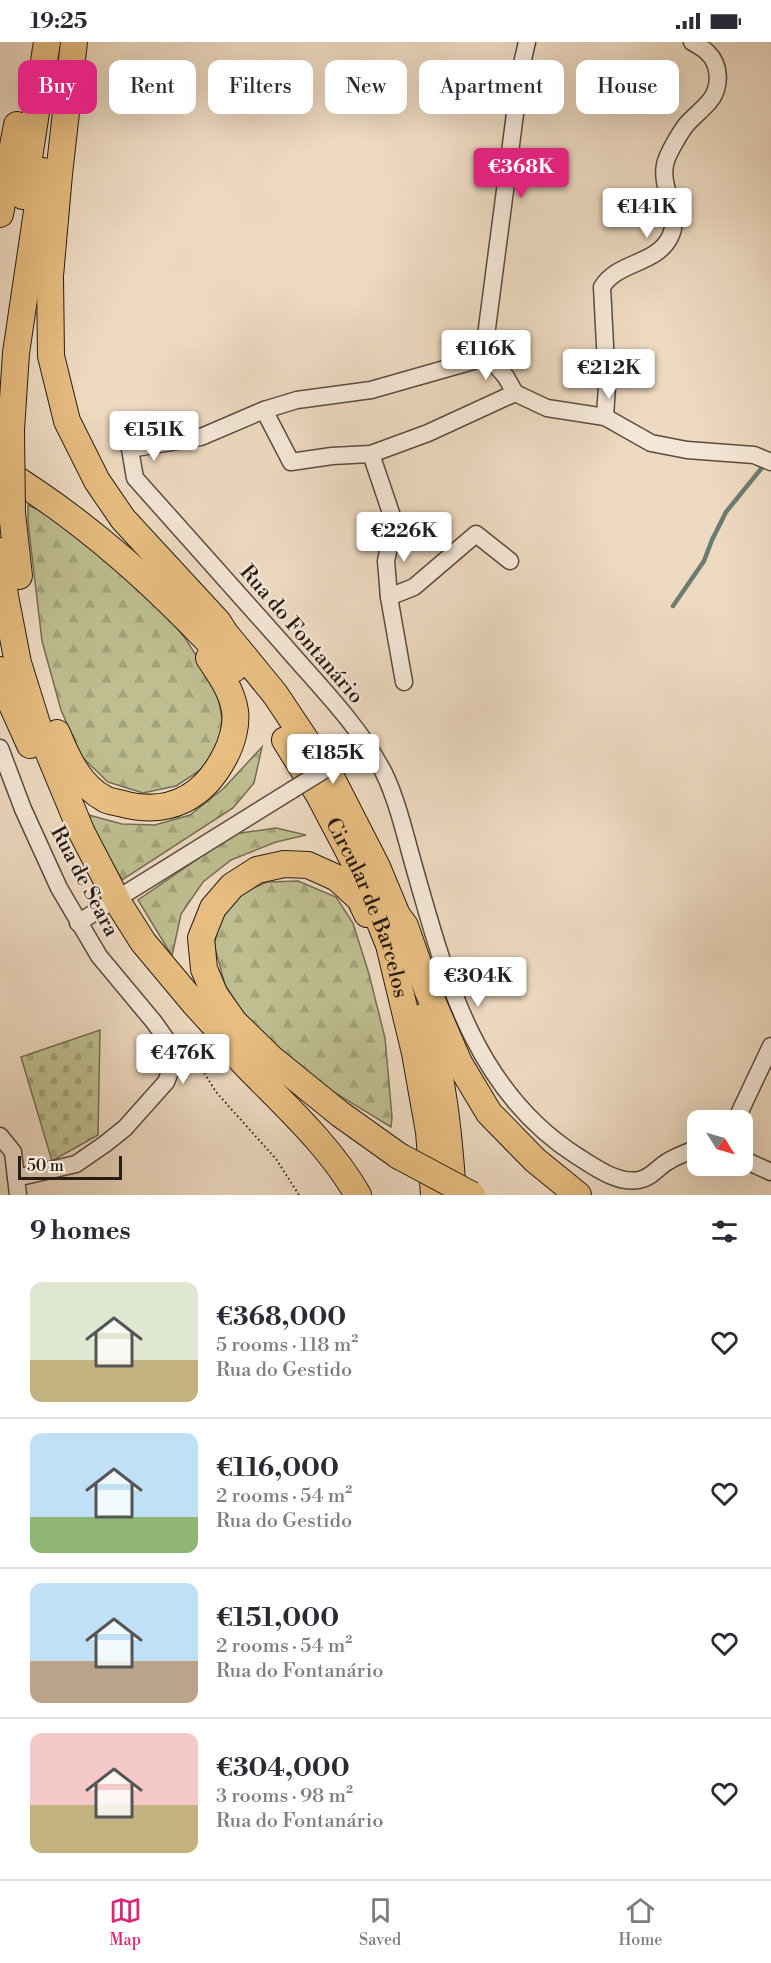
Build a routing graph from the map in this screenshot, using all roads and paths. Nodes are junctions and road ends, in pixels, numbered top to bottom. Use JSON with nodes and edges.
{"nodes":[{"id":1,"x":34,"y":42,"type":"edge"},
{"id":2,"x":47,"y":42,"type":"edge"},
{"id":3,"x":63,"y":42,"type":"edge"},
{"id":4,"x":74,"y":42,"type":"edge"},
{"id":5,"x":527,"y":42,"type":"edge"},
{"id":6,"x":692,"y":42,"type":"edge"},
{"id":7,"x":0,"y":214,"type":"edge"},
{"id":8,"x":0,"y":347,"type":"edge"},
{"id":9,"x":484,"y":351,"type":"junction"},
{"id":10,"x":515,"y":393,"type":"junction"},
{"id":11,"x":264,"y":410,"type":"junction"},
{"id":12,"x":605,"y":417,"type":"junction"},
{"id":13,"x":5,"y":441,"type":"edge"},
{"id":14,"x":371,"y":454,"type":"junction"},
{"id":15,"x":771,"y":462,"type":"edge"},
{"id":16,"x":0,"y":469,"type":"edge"},
{"id":17,"x":0,"y":551,"type":"edge"},
{"id":18,"x":510,"y":561,"type":"dead end"},
{"id":19,"x":389,"y":597,"type":"junction"},
{"id":20,"x":196,"y":627,"type":"junction"},
{"id":21,"x":225,"y":633,"type":"junction"},
{"id":22,"x":0,"y":670,"type":"edge"},
{"id":23,"x":404,"y":682,"type":"dead end"},
{"id":24,"x":360,"y":746,"type":"junction"},
{"id":25,"x":0,"y":748,"type":"edge"},
{"id":26,"x":117,"y":901,"type":"junction"},
{"id":27,"x":397,"y":915,"type":"junction"},
{"id":28,"x":78,"y":923,"type":"junction"},
{"id":29,"x":392,"y":962,"type":"junction"},
{"id":30,"x":771,"y":1046,"type":"edge"},
{"id":31,"x":236,"y":1049,"type":"junction"},
{"id":32,"x":172,"y":1056,"type":"junction"},
{"id":33,"x":741,"y":1110,"type":"edge"},
{"id":34,"x":0,"y":1136,"type":"edge"},
{"id":35,"x":687,"y":1153,"type":"edge"},
{"id":36,"x":753,"y":1164,"type":"edge"},
{"id":37,"x":401,"y":1165,"type":"junction"},
{"id":38,"x":771,"y":1172,"type":"edge"},
{"id":39,"x":16,"y":1178,"type":"junction"},
{"id":40,"x":18,"y":1195,"type":"edge"},
{"id":41,"x":300,"y":1195,"type":"edge"},
{"id":42,"x":358,"y":1195,"type":"edge"},
{"id":43,"x":435,"y":1195,"type":"edge"},
{"id":44,"x":453,"y":1195,"type":"edge"},
{"id":45,"x":472,"y":1195,"type":"edge"},
{"id":46,"x":578,"y":1195,"type":"edge"}],
"edges":[{"from":1,"to":7,"type":"main road"},
{"from":2,"to":8,"type":"main road"},
{"from":3,"to":13,"type":"main road"},
{"from":4,"to":21,"type":"main road"},
{"from":5,"to":9,"type":"street"},
{"from":6,"to":12,"type":"street"},
{"from":9,"to":10,"type":"street"},
{"from":9,"to":11,"type":"street","name":"Rua do Fontanário"},
{"from":10,"to":12,"type":"street"},
{"from":10,"to":14,"type":"street"},
{"from":11,"to":14,"type":"street"},
{"from":11,"to":24,"type":"street","name":"Rua do Fontanário"},
{"from":12,"to":15,"type":"street"},
{"from":13,"to":20,"type":"main road","bridge":true},
{"from":13,"to":21,"type":"main road"},
{"from":14,"to":19,"type":"street"},
{"from":16,"to":20,"type":"main road","name":"Circular de Barcelos"},
{"from":17,"to":26,"type":"main road"},
{"from":18,"to":19,"type":"street"},
{"from":19,"to":23,"type":"street"},
{"from":20,"to":29,"type":"main road","name":"Circular de Barcelos"},
{"from":21,"to":27,"type":"main road"},
{"from":22,"to":26,"type":"main road"},
{"from":24,"to":26,"type":"street","bridge":true},
{"from":24,"to":35,"type":"street","name":"Rua do Fontanário"},
{"from":25,"to":28,"type":"street","name":"Rua de Seara"},
{"from":26,"to":28,"type":"street"},
{"from":26,"to":31,"type":"main road"},
{"from":27,"to":44,"type":"main road","name":"Circular de Barcelos"},
{"from":27,"to":46,"type":"main road"},
{"from":28,"to":32,"type":"street","name":"Rua de Seara"},
{"from":29,"to":37,"type":"main road"},
{"from":29,"to":43,"type":"main road","name":"Circular de Barcelos"},
{"from":30,"to":33,"type":"street"},
{"from":31,"to":37,"type":"main road"},
{"from":31,"to":42,"type":"main road"},
{"from":32,"to":39,"type":"street"},
{"from":32,"to":41,"type":"path"},
{"from":34,"to":39,"type":"street"},
{"from":36,"to":38,"type":"street"},
{"from":37,"to":43,"type":"main road"},
{"from":37,"to":45,"type":"main road","bridge":true},
{"from":39,"to":40,"type":"street"}]}
